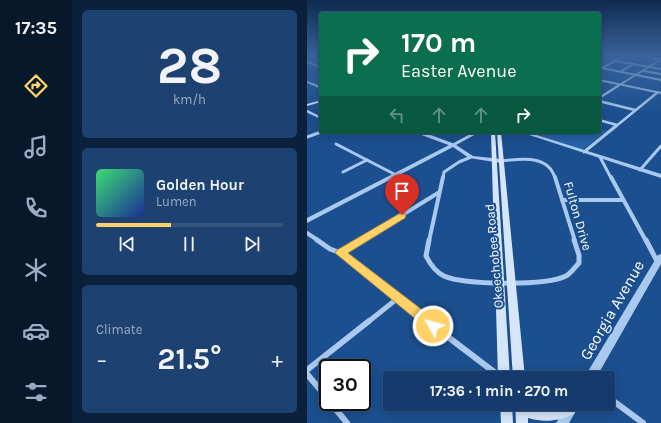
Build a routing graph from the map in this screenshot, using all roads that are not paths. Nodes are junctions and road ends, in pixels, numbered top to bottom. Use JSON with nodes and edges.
{"nodes":[{"id":1,"x":636,"y":75,"type":"joint"},
{"id":2,"x":601,"y":80,"type":"edge"},
{"id":3,"x":661,"y":80,"type":"edge"},
{"id":4,"x":307,"y":82,"type":"edge"},
{"id":5,"x":621,"y":84,"type":"junction"},
{"id":6,"x":319,"y":87,"type":"edge"},
{"id":7,"x":659,"y":93,"type":"edge"},
{"id":8,"x":601,"y":97,"type":"edge"},
{"id":9,"x":319,"y":102,"type":"edge"},
{"id":10,"x":601,"y":102,"type":"edge"},
{"id":11,"x":307,"y":105,"type":"edge"},
{"id":12,"x":635,"y":110,"type":"junction"},
{"id":13,"x":307,"y":111,"type":"edge"},
{"id":14,"x":319,"y":117,"type":"edge"},
{"id":15,"x":601,"y":121,"type":"edge"},
{"id":16,"x":617,"y":125,"type":"junction"},
{"id":17,"x":319,"y":133,"type":"edge"},
{"id":18,"x":423,"y":134,"type":"edge"},
{"id":19,"x":473,"y":134,"type":"edge"},
{"id":20,"x":493,"y":134,"type":"edge"},
{"id":21,"x":499,"y":134,"type":"edge"},
{"id":22,"x":528,"y":134,"type":"edge"},
{"id":23,"x":307,"y":137,"type":"edge"},
{"id":24,"x":336,"y":144,"type":"dead end"},
{"id":25,"x":453,"y":145,"type":"junction"},
{"id":26,"x":661,"y":146,"type":"edge"},
{"id":27,"x":584,"y":152,"type":"junction"},
{"id":28,"x":471,"y":157,"type":"junction"},
{"id":29,"x":599,"y":157,"type":"junction"},
{"id":30,"x":367,"y":160,"type":"junction"},
{"id":31,"x":498,"y":161,"type":"junction"},
{"id":32,"x":639,"y":170,"type":"junction"},
{"id":33,"x":343,"y":172,"type":"dead end"},
{"id":34,"x":396,"y":175,"type":"junction"},
{"id":35,"x":661,"y":176,"type":"edge"},
{"id":36,"x":438,"y":193,"type":"junction"},
{"id":37,"x":563,"y":200,"type":"junction"},
{"id":38,"x":622,"y":200,"type":"junction"},
{"id":39,"x":307,"y":221,"type":"edge"},
{"id":40,"x":307,"y":233,"type":"edge"},
{"id":41,"x":341,"y":253,"type":"junction"},
{"id":42,"x":659,"y":260,"type":"edge"},
{"id":43,"x":511,"y":281,"type":"junction"},
{"id":44,"x":500,"y":283,"type":"junction"},
{"id":45,"x":398,"y":298,"type":"junction"},
{"id":46,"x":307,"y":370,"type":"edge"},
{"id":47,"x":490,"y":371,"type":"edge"},
{"id":48,"x":503,"y":371,"type":"edge"},
{"id":49,"x":518,"y":371,"type":"edge"},
{"id":50,"x":594,"y":371,"type":"edge"},
{"id":51,"x":307,"y":374,"type":"edge"},
{"id":52,"x":319,"y":388,"type":"edge"},
{"id":53,"x":615,"y":402,"type":"edge"},
{"id":54,"x":337,"y":411,"type":"edge"},
{"id":55,"x":506,"y":411,"type":"edge"},
{"id":56,"x":521,"y":411,"type":"edge"},
{"id":57,"x":524,"y":411,"type":"edge"},
{"id":58,"x":562,"y":411,"type":"edge"},
{"id":59,"x":570,"y":411,"type":"edge"},
{"id":60,"x":347,"y":423,"type":"edge"},
{"id":61,"x":507,"y":423,"type":"edge"},
{"id":62,"x":521,"y":423,"type":"edge"},
{"id":63,"x":562,"y":423,"type":"edge"},
{"id":64,"x":643,"y":423,"type":"edge"}],
"edges":[{"from":1,"to":3,"type":"street"},
{"from":1,"to":5,"type":"street"},
{"from":2,"to":5,"type":"street"},
{"from":4,"to":6,"type":"street"},
{"from":5,"to":7,"type":"street"},
{"from":5,"to":8,"type":"street"},
{"from":7,"to":12,"type":"street"},
{"from":9,"to":11,"type":"main road"},
{"from":10,"to":12,"type":"street"},
{"from":12,"to":16,"type":"street"},
{"from":13,"to":14,"type":"street"},
{"from":15,"to":16,"type":"street"},
{"from":16,"to":27,"type":"street"},
{"from":17,"to":23,"type":"street"},
{"from":18,"to":25,"type":"street"},
{"from":19,"to":25,"type":"street"},
{"from":20,"to":31,"type":"main road","name":"Okeechobee Road"},
{"from":21,"to":31,"type":"main road","name":"Okeechobee Road"},
{"from":22,"to":27,"type":"street"},
{"from":24,"to":30,"type":"street"},
{"from":25,"to":28,"type":"street"},
{"from":25,"to":34,"type":"street"},
{"from":26,"to":32,"type":"street"},
{"from":27,"to":29,"type":"street"},
{"from":28,"to":31,"type":"street"},
{"from":28,"to":36,"type":"street","name":"Fulton Drive"},
{"from":29,"to":32,"type":"street"},
{"from":29,"to":38,"type":"street"},
{"from":30,"to":33,"type":"street"},
{"from":30,"to":34,"type":"street"},
{"from":31,"to":37,"type":"street","name":"Fulton Drive"},
{"from":31,"to":43,"type":"main road","name":"Okeechobee Road"},
{"from":31,"to":44,"type":"main road","name":"Okeechobee Road"},
{"from":32,"to":35,"type":"street"},
{"from":34,"to":39,"type":"street"},
{"from":36,"to":41,"type":"street"},
{"from":36,"to":44,"type":"street","name":"Fulton Drive"},
{"from":37,"to":38,"type":"street"},
{"from":37,"to":43,"type":"street","name":"Fulton Drive"},
{"from":38,"to":42,"type":"street"},
{"from":40,"to":41,"type":"street"},
{"from":41,"to":45,"type":"street"},
{"from":42,"to":50,"type":"street","name":"Georgia Avenue"},
{"from":43,"to":44,"type":"street","name":"Fulton Drive"},
{"from":43,"to":49,"type":"main road","name":"Okeechobee Road"},
{"from":44,"to":48,"type":"main road","name":"Okeechobee Road"},
{"from":45,"to":46,"type":"street"},
{"from":45,"to":47,"type":"street"},
{"from":51,"to":52,"type":"street"},
{"from":53,"to":64,"type":"street"},
{"from":54,"to":60,"type":"street"},
{"from":55,"to":61,"type":"main road"},
{"from":56,"to":62,"type":"main road"},
{"from":57,"to":58,"type":"main road"},
{"from":59,"to":63,"type":"street"}]}
